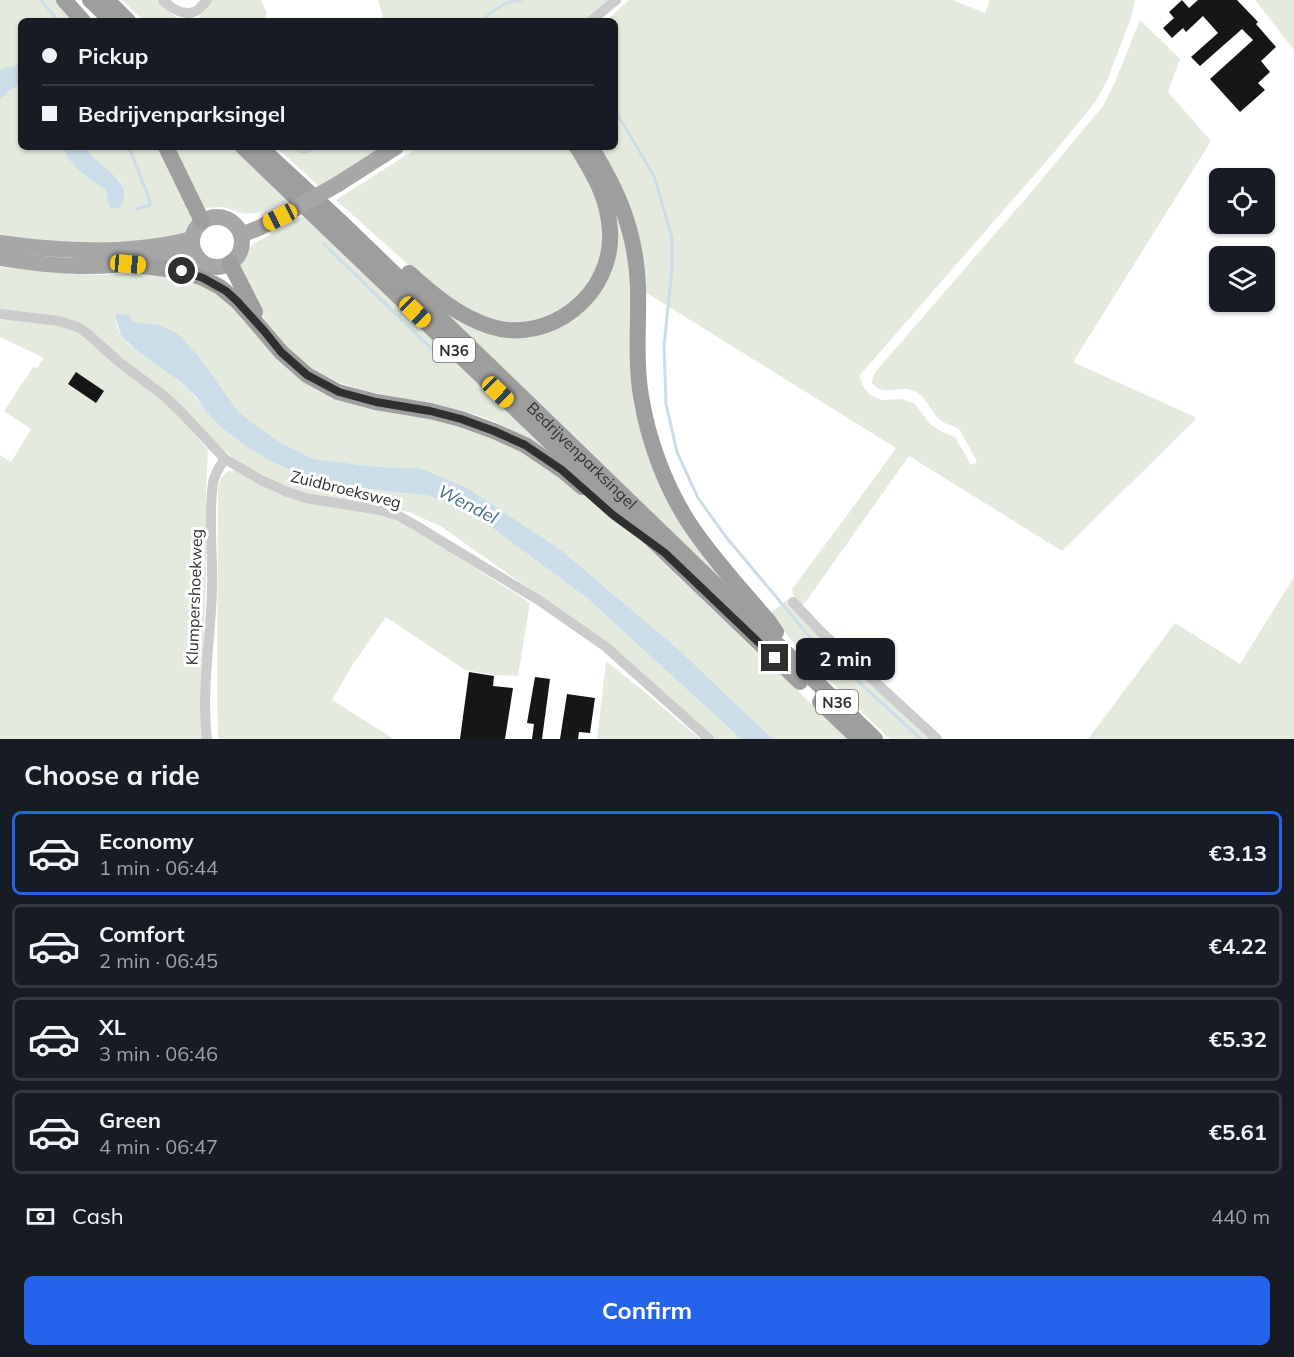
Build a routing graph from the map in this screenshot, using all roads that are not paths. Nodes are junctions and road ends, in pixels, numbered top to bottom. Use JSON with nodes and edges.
{"nodes":[{"id":1,"x":64,"y":0,"type":"edge"},
{"id":2,"x":90,"y":0,"type":"edge"},
{"id":3,"x":106,"y":0,"type":"edge"},
{"id":4,"x":163,"y":0,"type":"edge"},
{"id":5,"x":207,"y":0,"type":"edge"},
{"id":6,"x":616,"y":0,"type":"edge"},
{"id":7,"x":80,"y":18,"type":"edge"},
{"id":8,"x":109,"y":18,"type":"edge"},
{"id":9,"x":125,"y":18,"type":"edge"},
{"id":10,"x":595,"y":18,"type":"edge"},
{"id":11,"x":167,"y":150,"type":"edge"},
{"id":12,"x":246,"y":150,"type":"edge"},
{"id":13,"x":391,"y":150,"type":"edge"},
{"id":14,"x":579,"y":150,"type":"edge"},
{"id":15,"x":593,"y":150,"type":"edge"},
{"id":16,"x":264,"y":151,"type":"edge"},
{"id":17,"x":202,"y":221,"type":"junction"},
{"id":18,"x":241,"y":235,"type":"junction"},
{"id":19,"x":0,"y":243,"type":"edge"},
{"id":20,"x":193,"y":246,"type":"junction"},
{"id":21,"x":0,"y":258,"type":"edge"},
{"id":22,"x":230,"y":263,"type":"junction"},
{"id":23,"x":128,"y":264,"type":"junction"},
{"id":24,"x":0,"y":314,"type":"edge"},
{"id":25,"x":265,"y":332,"type":"junction"},
{"id":26,"x":225,"y":459,"type":"junction"},
{"id":27,"x":665,"y":553,"type":"junction"},
{"id":28,"x":793,"y":602,"type":"dead end"},
{"id":29,"x":799,"y":666,"type":"junction"},
{"id":30,"x":207,"y":739,"type":"edge"},
{"id":31,"x":709,"y":739,"type":"edge"},
{"id":32,"x":859,"y":739,"type":"edge"},
{"id":33,"x":875,"y":739,"type":"edge"},
{"id":34,"x":937,"y":739,"type":"edge"}],
"edges":[{"from":1,"to":7,"type":"highway"},
{"from":2,"to":8,"type":"highway"},
{"from":3,"to":9,"type":"highway"},
{"from":4,"to":5,"type":"street"},
{"from":6,"to":10,"type":"street"},
{"from":11,"to":17,"type":"highway"},
{"from":12,"to":27,"type":"highway","name":"Bedrijvenparksingel","number":"N36"},
{"from":13,"to":18,"type":"main road","bridge":true},
{"from":14,"to":16,"type":"highway","number":"N36"},
{"from":15,"to":29,"type":"highway","number":"N36"},
{"from":16,"to":29,"type":"highway","name":"Bedrijvenparksingel","number":"N36"},
{"from":17,"to":18,"type":"main road"},
{"from":17,"to":20,"type":"main road"},
{"from":18,"to":22,"type":"main road"},
{"from":19,"to":20,"type":"main road"},
{"from":20,"to":22,"type":"main road"},
{"from":20,"to":23,"type":"main road"},
{"from":21,"to":23,"type":"main road"},
{"from":22,"to":25,"type":"highway","number":"N36"},
{"from":23,"to":25,"type":"highway"},
{"from":24,"to":26,"type":"street","name":"Zuidbroeksweg"},
{"from":25,"to":27,"type":"highway","number":"N36"},
{"from":26,"to":30,"type":"street","name":"Klumpershoekweg"},
{"from":26,"to":31,"type":"street","name":"Zuidbroeksweg"},
{"from":27,"to":32,"type":"highway","name":"Bedrijvenparksingel","number":"N36"},
{"from":28,"to":34,"type":"street"},
{"from":29,"to":33,"type":"highway","name":"Bedrijvenparksingel","number":"N36"}]}
